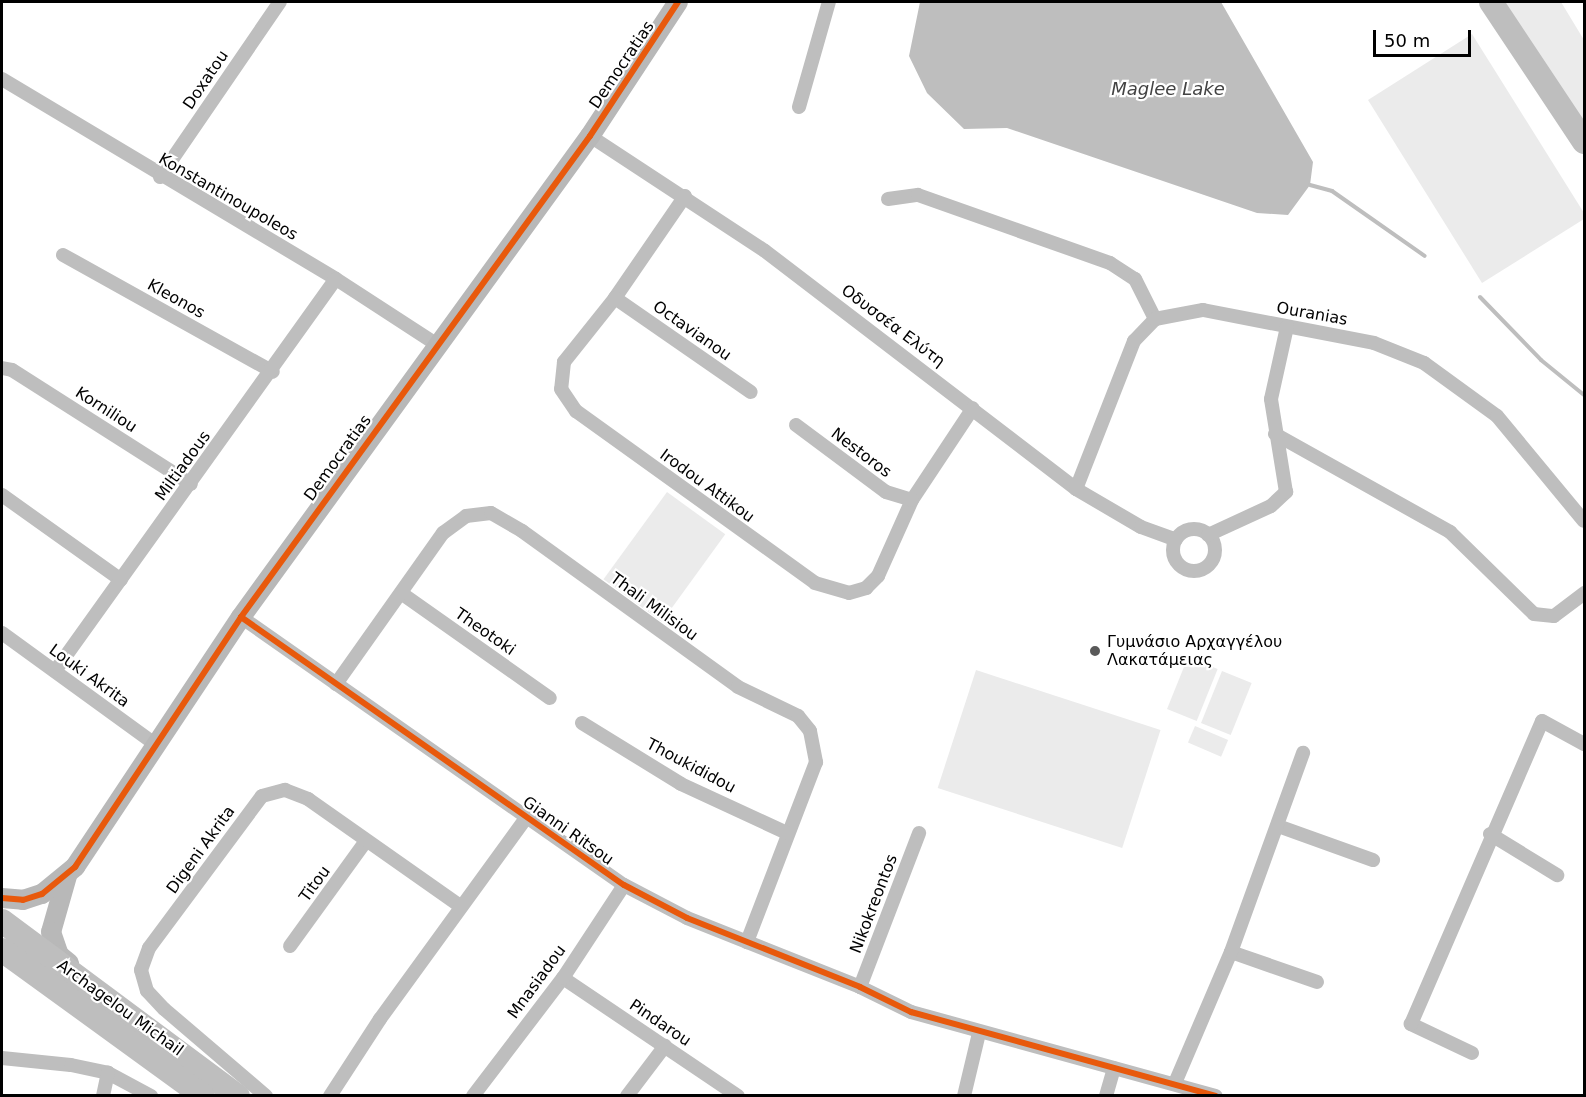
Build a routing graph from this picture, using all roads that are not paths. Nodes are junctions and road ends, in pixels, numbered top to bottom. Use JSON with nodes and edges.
{"nodes":[{"id":1,"x":280,"y":2,"type":"edge"},
{"id":2,"x":678,"y":2,"type":"edge"},
{"id":3,"x":829,"y":2,"type":"edge"},
{"id":4,"x":2,"y":79,"type":"edge"},
{"id":5,"x":799,"y":107,"type":"dead end"},
{"id":6,"x":590,"y":136,"type":"junction"},
{"id":7,"x":160,"y":177,"type":"junction"},
{"id":8,"x":685,"y":196,"type":"junction"},
{"id":9,"x":888,"y":200,"type":"dead end"},
{"id":10,"x":63,"y":255,"type":"dead end"},
{"id":11,"x":336,"y":279,"type":"junction"},
{"id":12,"x":615,"y":298,"type":"junction"},
{"id":13,"x":1155,"y":319,"type":"junction"},
{"id":14,"x":1287,"y":327,"type":"junction"},
{"id":15,"x":436,"y":344,"type":"junction"},
{"id":16,"x":2,"y":368,"type":"edge"},
{"id":17,"x":273,"y":372,"type":"junction"},
{"id":18,"x":751,"y":392,"type":"dead end"},
{"id":19,"x":973,"y":408,"type":"junction"},
{"id":20,"x":796,"y":424,"type":"dead end"},
{"id":21,"x":1275,"y":434,"type":"junction"},
{"id":22,"x":191,"y":484,"type":"junction"},
{"id":23,"x":1076,"y":489,"type":"junction"},
{"id":24,"x":2,"y":495,"type":"edge"},
{"id":25,"x":912,"y":500,"type":"junction"},
{"id":26,"x":1584,"y":521,"type":"edge"},
{"id":27,"x":1208,"y":535,"type":"junction"},
{"id":28,"x":1176,"y":540,"type":"junction"},
{"id":29,"x":121,"y":580,"type":"junction"},
{"id":30,"x":1584,"y":592,"type":"edge"},
{"id":31,"x":401,"y":593,"type":"junction"},
{"id":32,"x":241,"y":617,"type":"junction"},
{"id":33,"x":2,"y":633,"type":"edge"},
{"id":34,"x":55,"y":671,"type":"junction"},
{"id":35,"x":336,"y":684,"type":"junction"},
{"id":36,"x":550,"y":698,"type":"dead end"},
{"id":37,"x":582,"y":723,"type":"dead end"},
{"id":38,"x":1584,"y":744,"type":"edge"},
{"id":39,"x":156,"y":745,"type":"junction"},
{"id":40,"x":1304,"y":753,"type":"dead end"},
{"id":41,"x":526,"y":818,"type":"junction"},
{"id":42,"x":1278,"y":826,"type":"junction"},
{"id":43,"x":787,"y":833,"type":"junction"},
{"id":44,"x":918,"y":833,"type":"dead end"},
{"id":45,"x":1490,"y":834,"type":"junction"},
{"id":46,"x":366,"y":841,"type":"junction"},
{"id":47,"x":1372,"y":860,"type":"dead end"},
{"id":48,"x":1557,"y":875,"type":"dead end"},
{"id":49,"x":67,"y":876,"type":"junction"},
{"id":50,"x":624,"y":885,"type":"junction"},
{"id":51,"x":2,"y":898,"type":"edge"},
{"id":52,"x":460,"y":906,"type":"junction"},
{"id":53,"x":2,"y":921,"type":"edge"},
{"id":54,"x":747,"y":942,"type":"junction"},
{"id":55,"x":290,"y":946,"type":"dead end"},
{"id":56,"x":2,"y":950,"type":"edge"},
{"id":57,"x":1230,"y":952,"type":"junction"},
{"id":58,"x":563,"y":978,"type":"junction"},
{"id":59,"x":1317,"y":982,"type":"dead end"},
{"id":60,"x":860,"y":987,"type":"junction"},
{"id":61,"x":93,"y":995,"type":"junction"},
{"id":62,"x":979,"y":1033,"type":"junction"},
{"id":63,"x":665,"y":1046,"type":"junction"},
{"id":64,"x":156,"y":1047,"type":"junction"},
{"id":65,"x":1472,"y":1053,"type":"dead end"},
{"id":66,"x":2,"y":1058,"type":"edge"},
{"id":67,"x":1114,"y":1068,"type":"junction"},
{"id":68,"x":108,"y":1073,"type":"junction"},
{"id":69,"x":1175,"y":1083,"type":"junction"},
{"id":70,"x":103,"y":1095,"type":"edge"},
{"id":71,"x":151,"y":1095,"type":"edge"},
{"id":72,"x":203,"y":1095,"type":"edge"},
{"id":73,"x":238,"y":1095,"type":"edge"},
{"id":74,"x":266,"y":1095,"type":"edge"},
{"id":75,"x":330,"y":1095,"type":"edge"},
{"id":76,"x":472,"y":1095,"type":"edge"},
{"id":77,"x":627,"y":1095,"type":"edge"},
{"id":78,"x":738,"y":1095,"type":"edge"},
{"id":79,"x":964,"y":1095,"type":"edge"},
{"id":80,"x":1106,"y":1095,"type":"edge"},
{"id":81,"x":1216,"y":1095,"type":"edge"}],
"edges":[{"from":1,"to":7,"type":"street","name":"Doxatou"},
{"from":2,"to":6,"type":"street","name":"Democratias"},
{"from":3,"to":5,"type":"street"},
{"from":4,"to":7,"type":"street","name":"Konstantinoupoleos"},
{"from":6,"to":8,"type":"street","name":"Οδυσσέα Ελύτη"},
{"from":6,"to":15,"type":"street","name":"Democratias"},
{"from":7,"to":11,"type":"street","name":"Konstantinoupoleos"},
{"from":8,"to":12,"type":"street","name":"Irodou Attikou"},
{"from":8,"to":19,"type":"street","name":"Οδυσσέα Ελύτη"},
{"from":9,"to":13,"type":"street"},
{"from":10,"to":17,"type":"street","name":"Kleonos"},
{"from":11,"to":15,"type":"street","name":"Konstantinoupoleos"},
{"from":11,"to":17,"type":"street","name":"Miltiadous"},
{"from":12,"to":18,"type":"street","name":"Octavianou"},
{"from":12,"to":25,"type":"street","name":"Irodou Attikou"},
{"from":13,"to":14,"type":"street","name":"Ouranias"},
{"from":13,"to":23,"type":"street"},
{"from":14,"to":21,"type":"street"},
{"from":14,"to":26,"type":"street","name":"Ouranias"},
{"from":15,"to":32,"type":"street","name":"Democratias"},
{"from":16,"to":22,"type":"street","name":"Korniliou"},
{"from":17,"to":22,"type":"street","name":"Miltiadous"},
{"from":19,"to":23,"type":"street","name":"Οδυσσέα Ελύτη"},
{"from":19,"to":25,"type":"street","name":"Irodou Attikou"},
{"from":20,"to":25,"type":"street","name":"Nestoros"},
{"from":21,"to":27,"type":"street"},
{"from":21,"to":30,"type":"street"},
{"from":22,"to":29,"type":"street","name":"Miltiadous"},
{"from":23,"to":28,"type":"street","name":"Οδυσσέα Ελύτη"},
{"from":24,"to":29,"type":"street"},
{"from":27,"to":28,"type":"street"},
{"from":27,"to":28,"type":"street"},
{"from":29,"to":34,"type":"street","name":"Miltiadous"},
{"from":31,"to":35,"type":"street","name":"Thali Milisiou"},
{"from":31,"to":36,"type":"street","name":"Theotoki"},
{"from":31,"to":43,"type":"street","name":"Thali Milisiou"},
{"from":32,"to":35,"type":"street","name":"Gianni Ritsou"},
{"from":32,"to":39,"type":"street","name":"Democratias"},
{"from":33,"to":34,"type":"street","name":"Louki Akrita"},
{"from":34,"to":39,"type":"street","name":"Louki Akrita"},
{"from":35,"to":41,"type":"street","name":"Gianni Ritsou"},
{"from":37,"to":43,"type":"street","name":"Thoukididou"},
{"from":38,"to":45,"type":"street"},
{"from":39,"to":49,"type":"street","name":"Democratias"},
{"from":40,"to":42,"type":"street"},
{"from":41,"to":50,"type":"street","name":"Gianni Ritsou"},
{"from":41,"to":52,"type":"street"},
{"from":42,"to":47,"type":"street"},
{"from":42,"to":57,"type":"street"},
{"from":43,"to":54,"type":"street","name":"Thali Milisiou"},
{"from":44,"to":60,"type":"street","name":"Nikokreontos"},
{"from":45,"to":48,"type":"street"},
{"from":45,"to":65,"type":"street"},
{"from":46,"to":52,"type":"street","name":"Digeni Akrita"},
{"from":46,"to":55,"type":"street","name":"Titou"},
{"from":46,"to":74,"type":"street","name":"Digeni Akrita"},
{"from":49,"to":51,"type":"street","name":"Democratias"},
{"from":49,"to":61,"type":"street","name":"Democratias"},
{"from":50,"to":54,"type":"street","name":"Gianni Ritsou"},
{"from":50,"to":58,"type":"street","name":"Mnasiadou"},
{"from":52,"to":75,"type":"street"},
{"from":53,"to":61,"type":"highway","name":"Archagelou Michail"},
{"from":54,"to":60,"type":"street","name":"Gianni Ritsou"},
{"from":56,"to":61,"type":"highway","name":"Archagelou Michail"},
{"from":57,"to":59,"type":"street"},
{"from":57,"to":69,"type":"street"},
{"from":58,"to":63,"type":"street","name":"Pindarou"},
{"from":58,"to":76,"type":"street","name":"Mnasiadou"},
{"from":60,"to":62,"type":"street","name":"Gianni Ritsou"},
{"from":61,"to":64,"type":"highway","name":"Archagelou Michail"},
{"from":61,"to":64,"type":"highway","name":"Archagelou Michail"},
{"from":62,"to":67,"type":"street","name":"Gianni Ritsou"},
{"from":62,"to":79,"type":"street"},
{"from":63,"to":77,"type":"street"},
{"from":63,"to":78,"type":"street","name":"Pindarou"},
{"from":64,"to":72,"type":"highway","name":"Archagelou Michail"},
{"from":64,"to":73,"type":"highway","name":"Archagelou Michail"},
{"from":66,"to":68,"type":"street"},
{"from":67,"to":69,"type":"street","name":"Gianni Ritsou"},
{"from":67,"to":80,"type":"street"},
{"from":68,"to":70,"type":"street"},
{"from":68,"to":71,"type":"street"},
{"from":69,"to":81,"type":"street","name":"Gianni Ritsou"}]}
